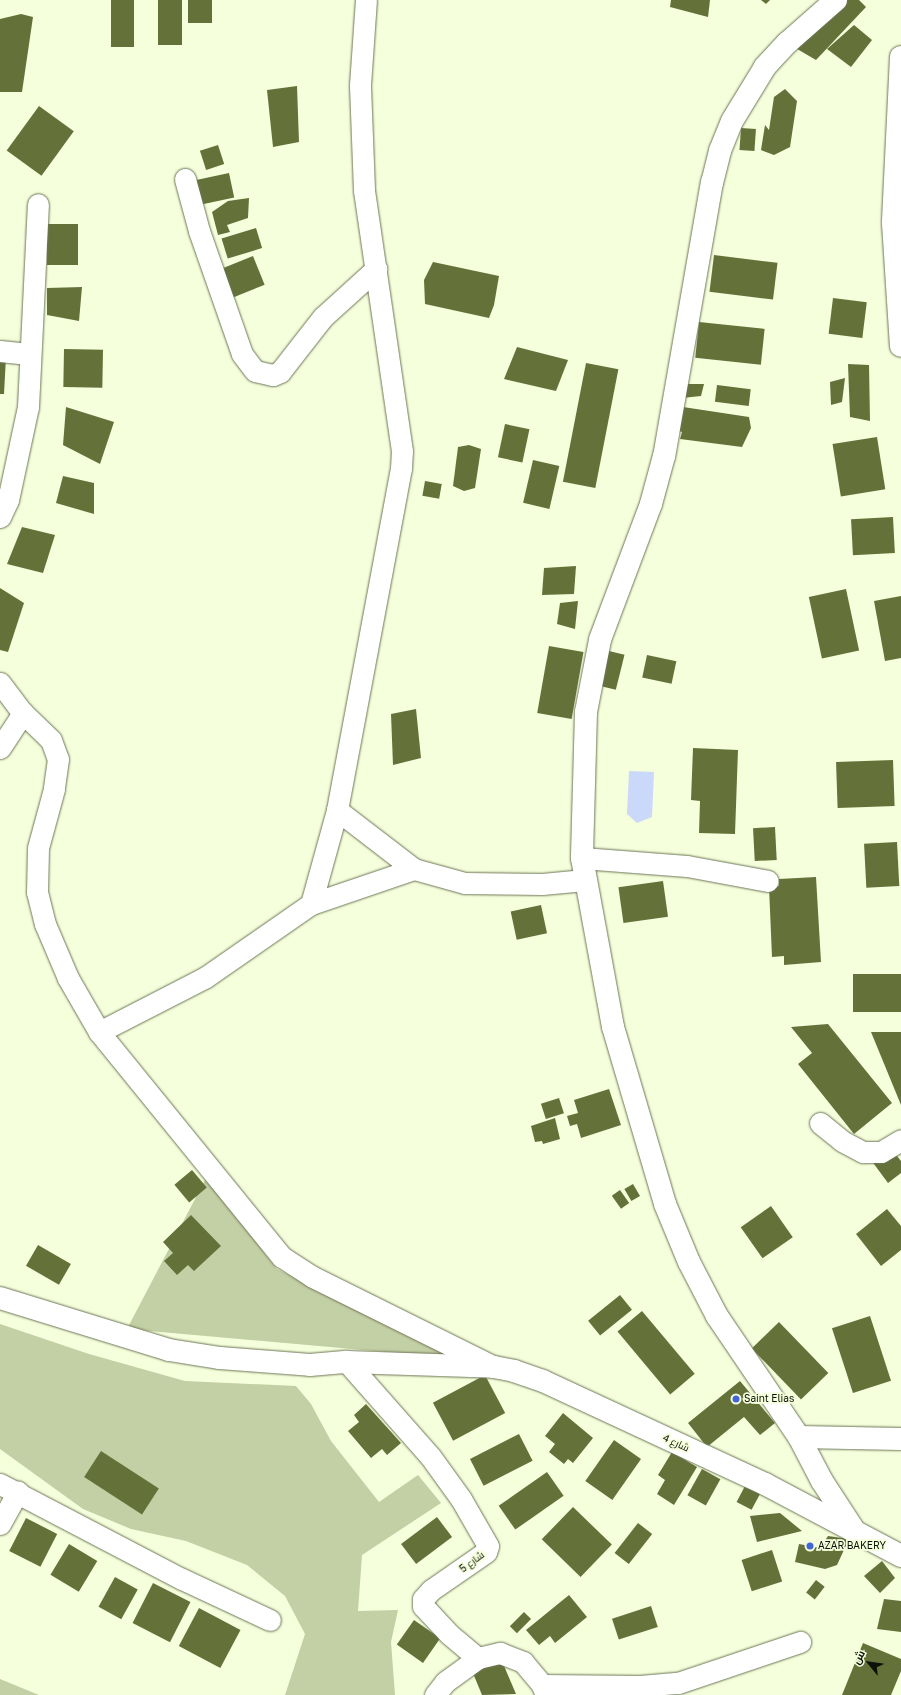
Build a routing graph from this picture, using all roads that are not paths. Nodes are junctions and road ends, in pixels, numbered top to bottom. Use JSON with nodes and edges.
{"nodes":[{"id":1,"x":366,"y":0,"type":"edge"},
{"id":2,"x":836,"y":0,"type":"edge"},
{"id":3,"x":901,"y":57,"type":"edge"},
{"id":4,"x":185,"y":179,"type":"dead end"},
{"id":5,"x":38,"y":204,"type":"dead end"},
{"id":6,"x":376,"y":270,"type":"junction"},
{"id":7,"x":901,"y":346,"type":"edge"},
{"id":8,"x":0,"y":351,"type":"edge"},
{"id":9,"x":29,"y":354,"type":"junction"},
{"id":10,"x":0,"y":517,"type":"edge"},
{"id":11,"x":0,"y":683,"type":"edge"},
{"id":12,"x":23,"y":713,"type":"junction"},
{"id":13,"x":0,"y":748,"type":"edge"},
{"id":14,"x":337,"y":810,"type":"junction"},
{"id":15,"x":582,"y":858,"type":"junction"},
{"id":16,"x":414,"y":869,"type":"junction"},
{"id":17,"x":585,"y":880,"type":"junction"},
{"id":18,"x":768,"y":881,"type":"dead end"},
{"id":19,"x":311,"y":904,"type":"junction"},
{"id":20,"x":99,"y":1032,"type":"junction"},
{"id":21,"x":820,"y":1123,"type":"dead end"},
{"id":22,"x":901,"y":1140,"type":"edge"},
{"id":23,"x":0,"y":1298,"type":"edge"},
{"id":24,"x":347,"y":1362,"type":"junction"},
{"id":25,"x":494,"y":1367,"type":"junction"},
{"id":26,"x":799,"y":1436,"type":"junction"},
{"id":27,"x":901,"y":1439,"type":"edge"},
{"id":28,"x":9,"y":1488,"type":"edge"},
{"id":29,"x":0,"y":1524,"type":"edge"},
{"id":30,"x":854,"y":1530,"type":"junction"},
{"id":31,"x":901,"y":1556,"type":"edge"},
{"id":32,"x":270,"y":1620,"type":"dead end"},
{"id":33,"x":800,"y":1642,"type":"dead end"},
{"id":34,"x":478,"y":1658,"type":"junction"},
{"id":35,"x":544,"y":1690,"type":"edge"},
{"id":36,"x":435,"y":1695,"type":"edge"}],
"edges":[{"from":1,"to":6,"type":"street"},
{"from":2,"to":15,"type":"street"},
{"from":3,"to":7,"type":"street"},
{"from":4,"to":6,"type":"street"},
{"from":5,"to":9,"type":"street"},
{"from":6,"to":14,"type":"street"},
{"from":8,"to":9,"type":"street"},
{"from":9,"to":10,"type":"street"},
{"from":11,"to":12,"type":"street"},
{"from":12,"to":13,"type":"street"},
{"from":12,"to":20,"type":"street"},
{"from":14,"to":16,"type":"street"},
{"from":14,"to":19,"type":"street"},
{"from":15,"to":17,"type":"street"},
{"from":15,"to":18,"type":"street"},
{"from":16,"to":17,"type":"street"},
{"from":16,"to":19,"type":"street"},
{"from":17,"to":26,"type":"street"},
{"from":19,"to":20,"type":"street"},
{"from":20,"to":25,"type":"street"},
{"from":21,"to":22,"type":"street"},
{"from":23,"to":24,"type":"street","name":"شارع 4"},
{"from":24,"to":25,"type":"street","name":"شارع 4"},
{"from":24,"to":34,"type":"street","name":"شارع 5"},
{"from":25,"to":30,"type":"street","name":"شارع 4"},
{"from":26,"to":27,"type":"street"},
{"from":26,"to":30,"type":"street"},
{"from":28,"to":29,"type":"street"},
{"from":28,"to":32,"type":"street"},
{"from":30,"to":31,"type":"street","name":"شارع 4"},
{"from":33,"to":35,"type":"street"},
{"from":34,"to":35,"type":"street"},
{"from":34,"to":36,"type":"street"}]}
